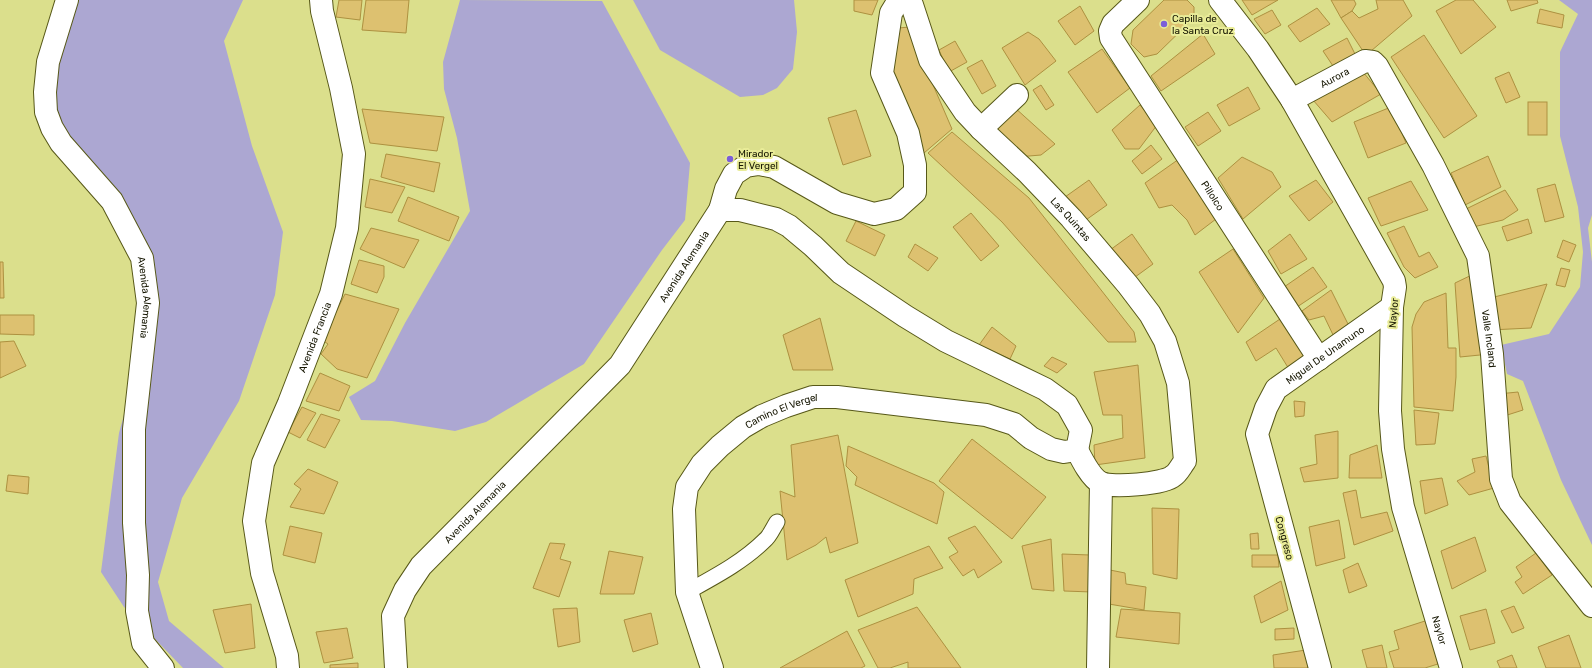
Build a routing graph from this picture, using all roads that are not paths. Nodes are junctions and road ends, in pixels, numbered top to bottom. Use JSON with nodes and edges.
{"nodes":[{"id":1,"x":67,"y":0,"type":"edge"},
{"id":2,"x":321,"y":0,"type":"edge"},
{"id":3,"x":899,"y":0,"type":"edge"},
{"id":4,"x":909,"y":0,"type":"edge"},
{"id":5,"x":1138,"y":0,"type":"edge"},
{"id":6,"x":1220,"y":0,"type":"edge"},
{"id":7,"x":1378,"y":66,"type":"joint"},
{"id":8,"x":1017,"y":95,"type":"dead end"},
{"id":9,"x":1292,"y":100,"type":"junction"},
{"id":10,"x":981,"y":129,"type":"junction"},
{"id":11,"x":720,"y":210,"type":"junction"},
{"id":12,"x":1392,"y":307,"type":"junction"},
{"id":13,"x":1319,"y":359,"type":"junction"},
{"id":14,"x":1266,"y":408,"type":"joint"},
{"id":15,"x":1078,"y":450,"type":"junction"},
{"id":16,"x":1101,"y":483,"type":"junction"},
{"id":17,"x":777,"y":522,"type":"dead end"},
{"id":18,"x":687,"y":592,"type":"junction"},
{"id":19,"x":1592,"y":606,"type":"edge"},
{"id":20,"x":1445,"y":666,"type":"edge"},
{"id":21,"x":163,"y":668,"type":"edge"},
{"id":22,"x":288,"y":668,"type":"edge"},
{"id":23,"x":396,"y":668,"type":"edge"},
{"id":24,"x":712,"y":668,"type":"edge"},
{"id":25,"x":1098,"y":668,"type":"edge"},
{"id":26,"x":1320,"y":668,"type":"edge"}],
"edges":[{"from":1,"to":21,"type":"street","name":"Avenida Alemania"},
{"from":2,"to":22,"type":"street","name":"Avenida Francia"},
{"from":3,"to":11,"type":"street","name":"Avenida Alemania"},
{"from":4,"to":10,"type":"street","name":"Las Quintas"},
{"from":5,"to":13,"type":"street","name":"Pillolco"},
{"from":6,"to":9,"type":"street","name":"Naylor"},
{"from":7,"to":9,"type":"street","name":"Aurora"},
{"from":7,"to":19,"type":"street","name":"Valle Incland"},
{"from":8,"to":10,"type":"street"},
{"from":9,"to":12,"type":"street","name":"Naylor"},
{"from":10,"to":16,"type":"street","name":"Las Quintas"},
{"from":11,"to":15,"type":"street"},
{"from":11,"to":23,"type":"street","name":"Avenida Alemania"},
{"from":12,"to":13,"type":"street","name":"Miguel De Unamuno"},
{"from":12,"to":20,"type":"street","name":"Naylor"},
{"from":13,"to":14,"type":"street","name":"Miguel De Unamuno"},
{"from":14,"to":26,"type":"street","name":"Congreso"},
{"from":15,"to":16,"type":"street"},
{"from":15,"to":18,"type":"street","name":"Camino El Vergel"},
{"from":16,"to":25,"type":"street"},
{"from":17,"to":18,"type":"lane"},
{"from":18,"to":24,"type":"street","name":"Camino El Vergel"}]}
